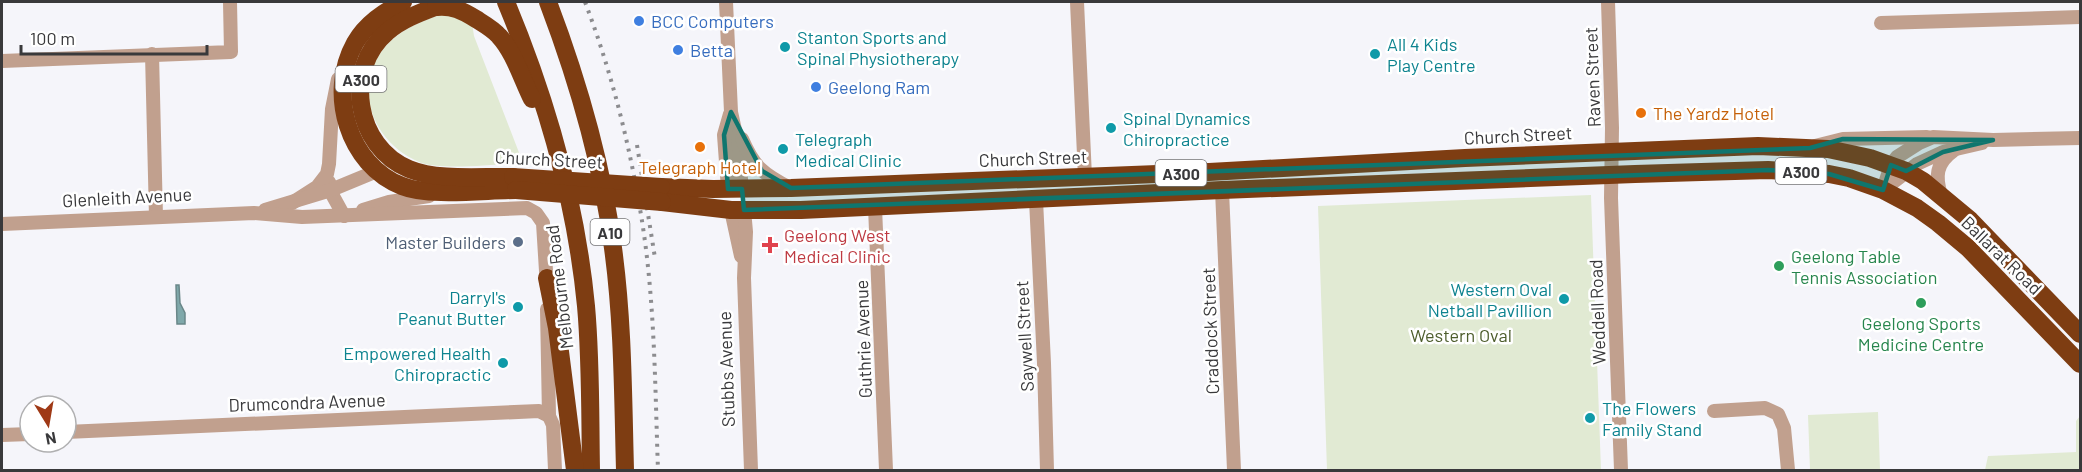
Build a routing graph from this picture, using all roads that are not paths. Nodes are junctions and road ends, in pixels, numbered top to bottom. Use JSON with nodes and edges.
{"nodes":[{"id":1,"x":230,"y":2,"type":"edge"},
{"id":2,"x":403,"y":2,"type":"edge"},
{"id":3,"x":506,"y":2,"type":"edge"},
{"id":4,"x":548,"y":2,"type":"edge"},
{"id":5,"x":726,"y":2,"type":"edge"},
{"id":6,"x":1077,"y":2,"type":"edge"},
{"id":7,"x":1608,"y":2,"type":"edge"},
{"id":8,"x":441,"y":5,"type":"edge"},
{"id":9,"x":2080,"y":17,"type":"edge"},
{"id":10,"x":1881,"y":23,"type":"dead end"},
{"id":11,"x":356,"y":43,"type":"junction"},
{"id":12,"x":152,"y":54,"type":"junction"},
{"id":13,"x":2,"y":61,"type":"edge"},
{"id":14,"x":731,"y":112,"type":"junction"},
{"id":15,"x":1933,"y":137,"type":"junction"},
{"id":16,"x":2080,"y":138,"type":"edge"},
{"id":17,"x":1993,"y":140,"type":"junction"},
{"id":18,"x":1810,"y":148,"type":"junction"},
{"id":19,"x":1958,"y":149,"type":"junction"},
{"id":20,"x":557,"y":152,"type":"junction"},
{"id":21,"x":1611,"y":152,"type":"junction"},
{"id":22,"x":329,"y":164,"type":"junction"},
{"id":23,"x":407,"y":168,"type":"junction"},
{"id":24,"x":1898,"y":168,"type":"junction"},
{"id":25,"x":377,"y":171,"type":"junction"},
{"id":26,"x":1611,"y":175,"type":"junction"},
{"id":27,"x":1085,"y":177,"type":"junction"},
{"id":28,"x":515,"y":184,"type":"junction"},
{"id":29,"x":791,"y":188,"type":"junction"},
{"id":30,"x":735,"y":189,"type":"junction"},
{"id":31,"x":331,"y":190,"type":"junction"},
{"id":32,"x":471,"y":190,"type":"junction"},
{"id":33,"x":1222,"y":190,"type":"junction"},
{"id":34,"x":1883,"y":190,"type":"junction"},
{"id":35,"x":662,"y":194,"type":"junction"},
{"id":36,"x":1941,"y":195,"type":"junction"},
{"id":37,"x":1036,"y":200,"type":"junction"},
{"id":38,"x":292,"y":203,"type":"junction"},
{"id":39,"x":875,"y":207,"type":"junction"},
{"id":40,"x":738,"y":210,"type":"junction"},
{"id":41,"x":254,"y":213,"type":"junction"},
{"id":42,"x":344,"y":216,"type":"junction"},
{"id":43,"x":156,"y":217,"type":"junction"},
{"id":44,"x":2,"y":224,"type":"edge"},
{"id":45,"x":547,"y":278,"type":"junction"},
{"id":46,"x":2080,"y":334,"type":"edge"},
{"id":47,"x":2080,"y":364,"type":"edge"},
{"id":48,"x":1714,"y":411,"type":"dead end"},
{"id":49,"x":549,"y":416,"type":"junction"},
{"id":50,"x":78,"y":431,"type":"edge"},
{"id":51,"x":18,"y":434,"type":"edge"},
{"id":52,"x":2,"y":435,"type":"edge"},
{"id":53,"x":555,"y":471,"type":"edge"},
{"id":54,"x":575,"y":471,"type":"edge"},
{"id":55,"x":591,"y":471,"type":"edge"},
{"id":56,"x":625,"y":471,"type":"edge"},
{"id":57,"x":751,"y":471,"type":"edge"},
{"id":58,"x":886,"y":471,"type":"edge"},
{"id":59,"x":1047,"y":471,"type":"edge"},
{"id":60,"x":1234,"y":471,"type":"edge"},
{"id":61,"x":1622,"y":471,"type":"edge"},
{"id":62,"x":1788,"y":471,"type":"edge"}],
"edges":[{"from":1,"to":12,"type":"street"},
{"from":2,"to":11,"type":"highway","name":"Church Street","number":"A300"},
{"from":3,"to":20,"type":"highway","name":"Melbourne Road","number":"A10"},
{"from":4,"to":56,"type":"highway","number":"A10"},
{"from":5,"to":14,"type":"street"},
{"from":6,"to":27,"type":"street"},
{"from":7,"to":21,"type":"street","name":"Raven Street"},
{"from":8,"to":20,"type":"highway"},
{"from":8,"to":23,"type":"highway","name":"Church Street","number":"A300"},
{"from":9,"to":10,"type":"street"},
{"from":11,"to":22,"type":"street"},
{"from":11,"to":25,"type":"highway","name":"Church Street","number":"A300"},
{"from":12,"to":13,"type":"street"},
{"from":12,"to":43,"type":"street"},
{"from":14,"to":29,"type":"street"},
{"from":14,"to":30,"type":"street"},
{"from":15,"to":17,"type":"street"},
{"from":15,"to":18,"type":"street"},
{"from":15,"to":24,"type":"street"},
{"from":16,"to":17,"type":"street"},
{"from":17,"to":19,"type":"street"},
{"from":18,"to":21,"type":"highway","name":"Church Street","number":"A300"},
{"from":18,"to":24,"type":"highway","name":"Church Street","number":"A300"},
{"from":19,"to":24,"type":"street"},
{"from":19,"to":36,"type":"street"},
{"from":20,"to":55,"type":"highway","name":"Melbourne Road","number":"A10"},
{"from":21,"to":26,"type":"street","name":"Weddell Road"},
{"from":21,"to":27,"type":"highway","name":"Church Street","number":"A300"},
{"from":22,"to":31,"type":"street"},
{"from":22,"to":38,"type":"street"},
{"from":23,"to":25,"type":"highway","name":"Glenleith Avenue"},
{"from":23,"to":28,"type":"highway","name":"Church Street","number":"A300"},
{"from":24,"to":34,"type":"street"},
{"from":24,"to":36,"type":"highway","name":"Ballarat Road","number":"A300"},
{"from":25,"to":31,"type":"street","name":"Glenleith Avenue"},
{"from":25,"to":32,"type":"highway","name":"Church Street","number":"A300"},
{"from":26,"to":33,"type":"highway","name":"Church Street","number":"A300"},
{"from":26,"to":34,"type":"highway","name":"Church Street","number":"A300"},
{"from":26,"to":61,"type":"street","name":"Weddell Road"},
{"from":27,"to":29,"type":"highway","name":"Church Street","number":"A300"},
{"from":28,"to":32,"type":"highway","name":"Church Street","number":"A300"},
{"from":28,"to":35,"type":"highway","name":"Church Street","number":"A300","bridge":true},
{"from":29,"to":30,"type":"highway","name":"Church Street","number":"A300"},
{"from":30,"to":35,"type":"highway","name":"Church Street","number":"A300"},
{"from":30,"to":40,"type":"highway"},
{"from":31,"to":38,"type":"street","name":"Glenleith Avenue"},
{"from":31,"to":42,"type":"street"},
{"from":32,"to":42,"type":"street","name":"Glenleith Avenue"},
{"from":33,"to":37,"type":"highway","name":"Church Street","number":"A300"},
{"from":33,"to":60,"type":"street","name":"Craddock Street"},
{"from":34,"to":47,"type":"highway","name":"Ballarat Road","number":"A300"},
{"from":35,"to":40,"type":"highway","name":"Church Street","number":"A300"},
{"from":36,"to":46,"type":"highway","name":"Ballarat Road","number":"A300"},
{"from":37,"to":39,"type":"highway","name":"Church Street","number":"A300"},
{"from":37,"to":59,"type":"street","name":"Saywell Street"},
{"from":38,"to":41,"type":"street","name":"Glenleith Avenue"},
{"from":39,"to":40,"type":"highway","name":"Church Street","number":"A300"},
{"from":39,"to":58,"type":"street","name":"Guthrie Avenue"},
{"from":40,"to":57,"type":"street","name":"Stubbs Avenue"},
{"from":41,"to":42,"type":"street","name":"Glenleith Avenue"},
{"from":41,"to":43,"type":"street","name":"Glenleith Avenue"},
{"from":42,"to":45,"type":"street","name":"Glenleith Avenue"},
{"from":43,"to":44,"type":"street","name":"Glenleith Avenue"},
{"from":45,"to":49,"type":"street"},
{"from":45,"to":54,"type":"highway"},
{"from":48,"to":62,"type":"street"},
{"from":49,"to":50,"type":"street","name":"Drumcondra Avenue"},
{"from":49,"to":53,"type":"street"},
{"from":51,"to":52,"type":"street"}]}
